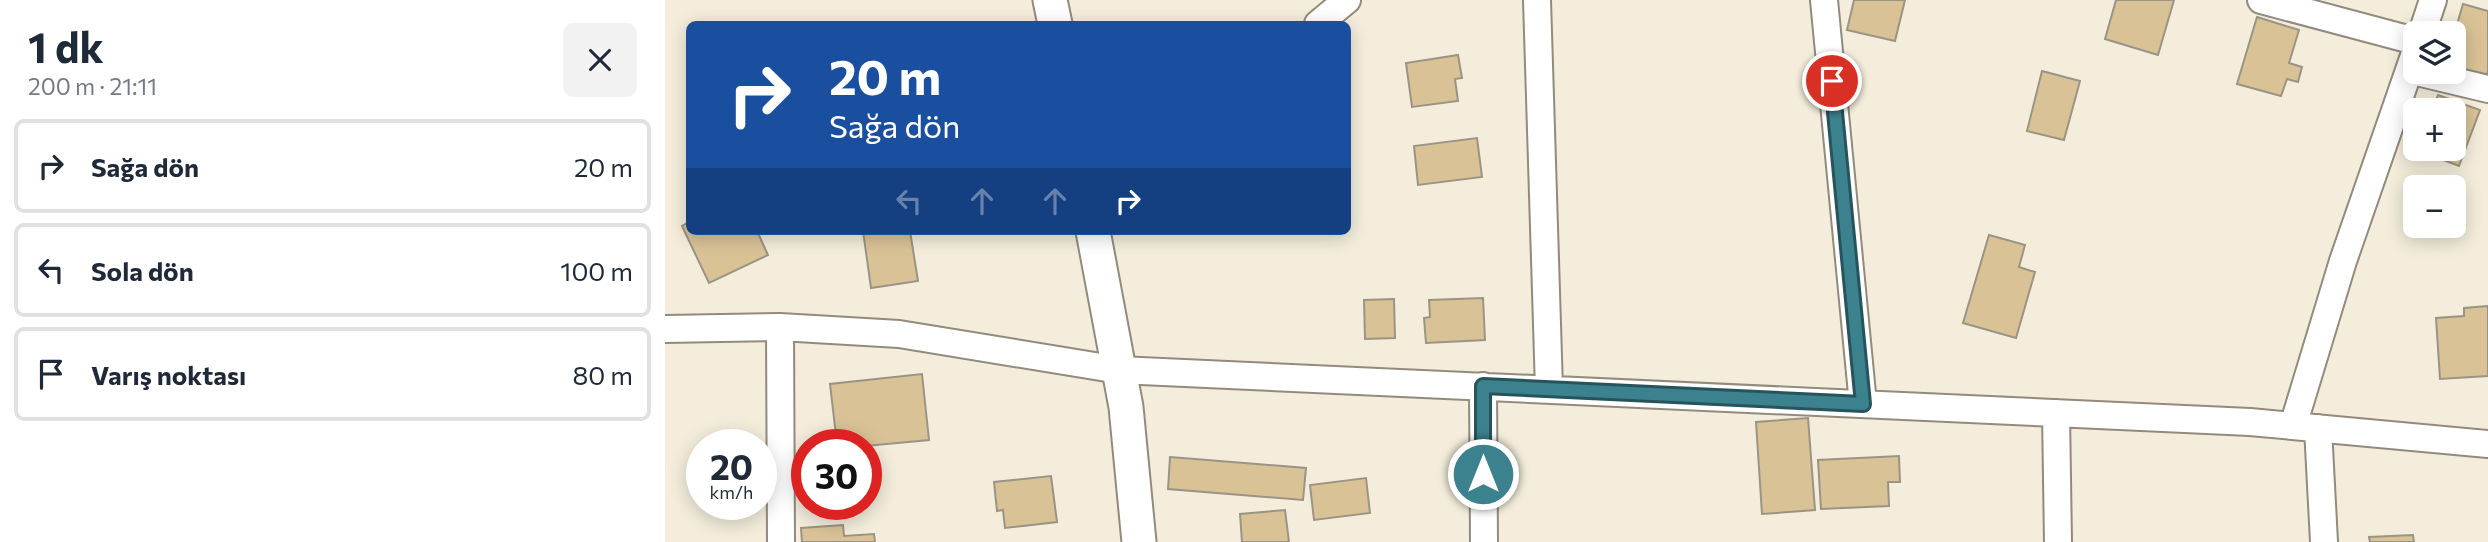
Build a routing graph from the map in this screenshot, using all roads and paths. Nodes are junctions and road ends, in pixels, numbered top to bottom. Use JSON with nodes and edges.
{"nodes":[{"id":1,"x":1050,"y":0,"type":"edge"},
{"id":2,"x":1347,"y":0,"type":"edge"},
{"id":3,"x":1537,"y":0,"type":"edge"},
{"id":4,"x":1824,"y":0,"type":"edge"},
{"id":5,"x":2261,"y":0,"type":"edge"},
{"id":6,"x":2433,"y":0,"type":"edge"},
{"id":7,"x":1054,"y":21,"type":"edge"},
{"id":8,"x":1322,"y":21,"type":"edge"},
{"id":9,"x":2426,"y":21,"type":"edge"},
{"id":10,"x":2403,"y":38,"type":"edge"},
{"id":11,"x":2466,"y":82,"type":"edge"},
{"id":12,"x":2408,"y":84,"type":"edge"},
{"id":13,"x":2488,"y":89,"type":"edge"},
{"id":14,"x":1094,"y":235,"type":"edge"},
{"id":15,"x":780,"y":327,"type":"junction"},
{"id":16,"x":665,"y":329,"type":"edge"},
{"id":17,"x":1119,"y":370,"type":"junction"},
{"id":18,"x":1483,"y":386,"type":"junction"},
{"id":19,"x":1549,"y":389,"type":"junction"},
{"id":20,"x":1863,"y":404,"type":"junction"},
{"id":21,"x":2056,"y":413,"type":"junction"},
{"id":22,"x":2305,"y":427,"type":"junction"},
{"id":23,"x":2488,"y":444,"type":"edge"},
{"id":24,"x":781,"y":542,"type":"edge"},
{"id":25,"x":1139,"y":542,"type":"edge"},
{"id":26,"x":1485,"y":542,"type":"edge"},
{"id":27,"x":2059,"y":542,"type":"edge"},
{"id":28,"x":2323,"y":542,"type":"edge"}],
"edges":[{"from":1,"to":7,"type":"main road"},
{"from":2,"to":8,"type":"street"},
{"from":3,"to":19,"type":"street"},
{"from":4,"to":20,"type":"street"},
{"from":5,"to":10,"type":"street"},
{"from":6,"to":9,"type":"street"},
{"from":11,"to":13,"type":"street"},
{"from":12,"to":22,"type":"street"},
{"from":14,"to":17,"type":"main road"},
{"from":15,"to":16,"type":"street"},
{"from":15,"to":17,"type":"street"},
{"from":15,"to":24,"type":"street"},
{"from":17,"to":18,"type":"street"},
{"from":17,"to":25,"type":"main road"},
{"from":18,"to":19,"type":"street"},
{"from":18,"to":26,"type":"street"},
{"from":19,"to":20,"type":"street"},
{"from":20,"to":21,"type":"street"},
{"from":21,"to":22,"type":"street"},
{"from":21,"to":27,"type":"street"},
{"from":22,"to":23,"type":"street"},
{"from":22,"to":28,"type":"street"}]}
